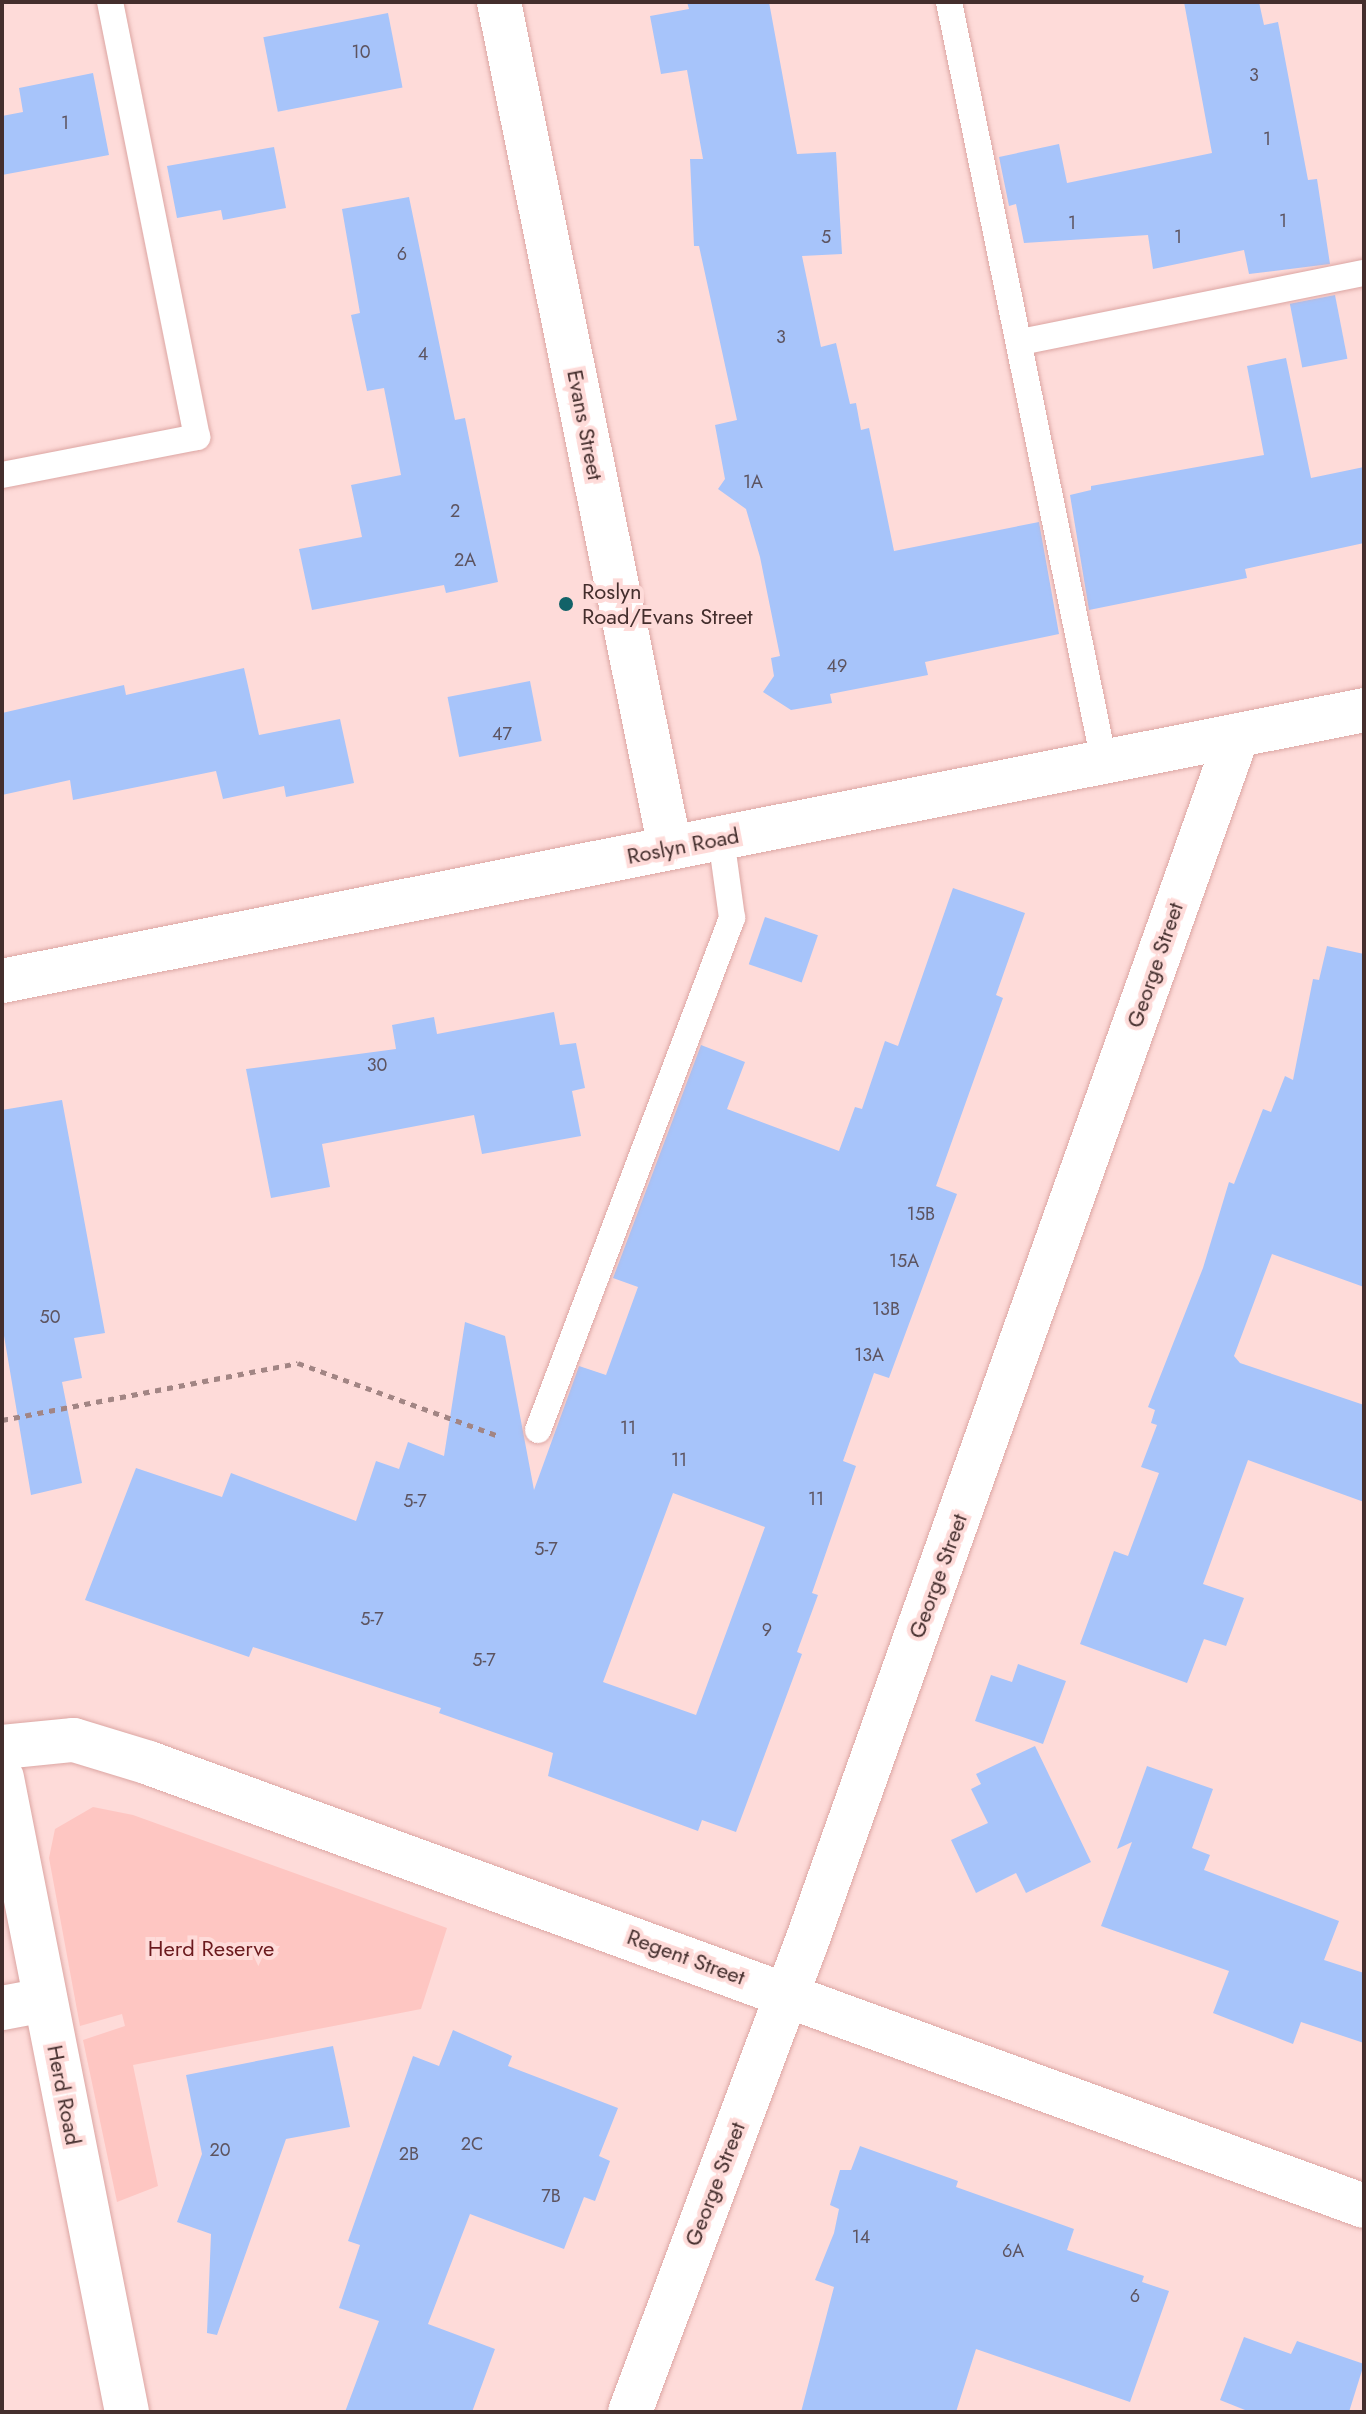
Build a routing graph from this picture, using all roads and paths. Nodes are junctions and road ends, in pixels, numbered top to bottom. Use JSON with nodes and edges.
{"nodes":[{"id":1,"x":110,"y":2,"type":"edge"},
{"id":2,"x":499,"y":2,"type":"edge"},
{"id":3,"x":949,"y":2,"type":"edge"},
{"id":4,"x":1364,"y":273,"type":"edge"},
{"id":5,"x":1021,"y":342,"type":"junction"},
{"id":6,"x":2,"y":475,"type":"edge"},
{"id":7,"x":1364,"y":710,"type":"edge"},
{"id":8,"x":1237,"y":736,"type":"junction"},
{"id":9,"x":1104,"y":762,"type":"junction"},
{"id":10,"x":721,"y":838,"type":"junction"},
{"id":11,"x":670,"y":848,"type":"junction"},
{"id":12,"x":2,"y":981,"type":"edge"},
{"id":13,"x":2,"y":1420,"type":"edge"},
{"id":14,"x":538,"y":1430,"type":"joint"},
{"id":15,"x":2,"y":1747,"type":"edge"},
{"id":16,"x":2,"y":1778,"type":"edge"},
{"id":17,"x":788,"y":1993,"type":"junction"},
{"id":18,"x":45,"y":2000,"type":"junction"},
{"id":19,"x":2,"y":2008,"type":"edge"},
{"id":20,"x":1364,"y":2206,"type":"edge"},
{"id":21,"x":127,"y":2412,"type":"edge"},
{"id":22,"x":630,"y":2412,"type":"edge"}],
"edges":[{"from":1,"to":6,"type":"lane"},
{"from":2,"to":11,"type":"street","name":"Evans Street"},
{"from":3,"to":5,"type":"lane"},
{"from":4,"to":5,"type":"lane"},
{"from":5,"to":9,"type":"lane"},
{"from":7,"to":8,"type":"street","name":"Roslyn Road"},
{"from":8,"to":9,"type":"street","name":"Roslyn Road"},
{"from":8,"to":17,"type":"street","name":"George Street"},
{"from":9,"to":10,"type":"street","name":"Roslyn Road"},
{"from":10,"to":11,"type":"street","name":"Roslyn Road"},
{"from":10,"to":14,"type":"lane"},
{"from":11,"to":12,"type":"street","name":"Roslyn Road"},
{"from":13,"to":14,"type":"path"},
{"from":15,"to":17,"type":"street","name":"Regent Street"},
{"from":16,"to":18,"type":"street","name":"Herd Road"},
{"from":17,"to":20,"type":"street","name":"Regent Street"},
{"from":17,"to":22,"type":"street","name":"George Street"},
{"from":18,"to":19,"type":"street"},
{"from":18,"to":21,"type":"street","name":"Herd Road"}]}
